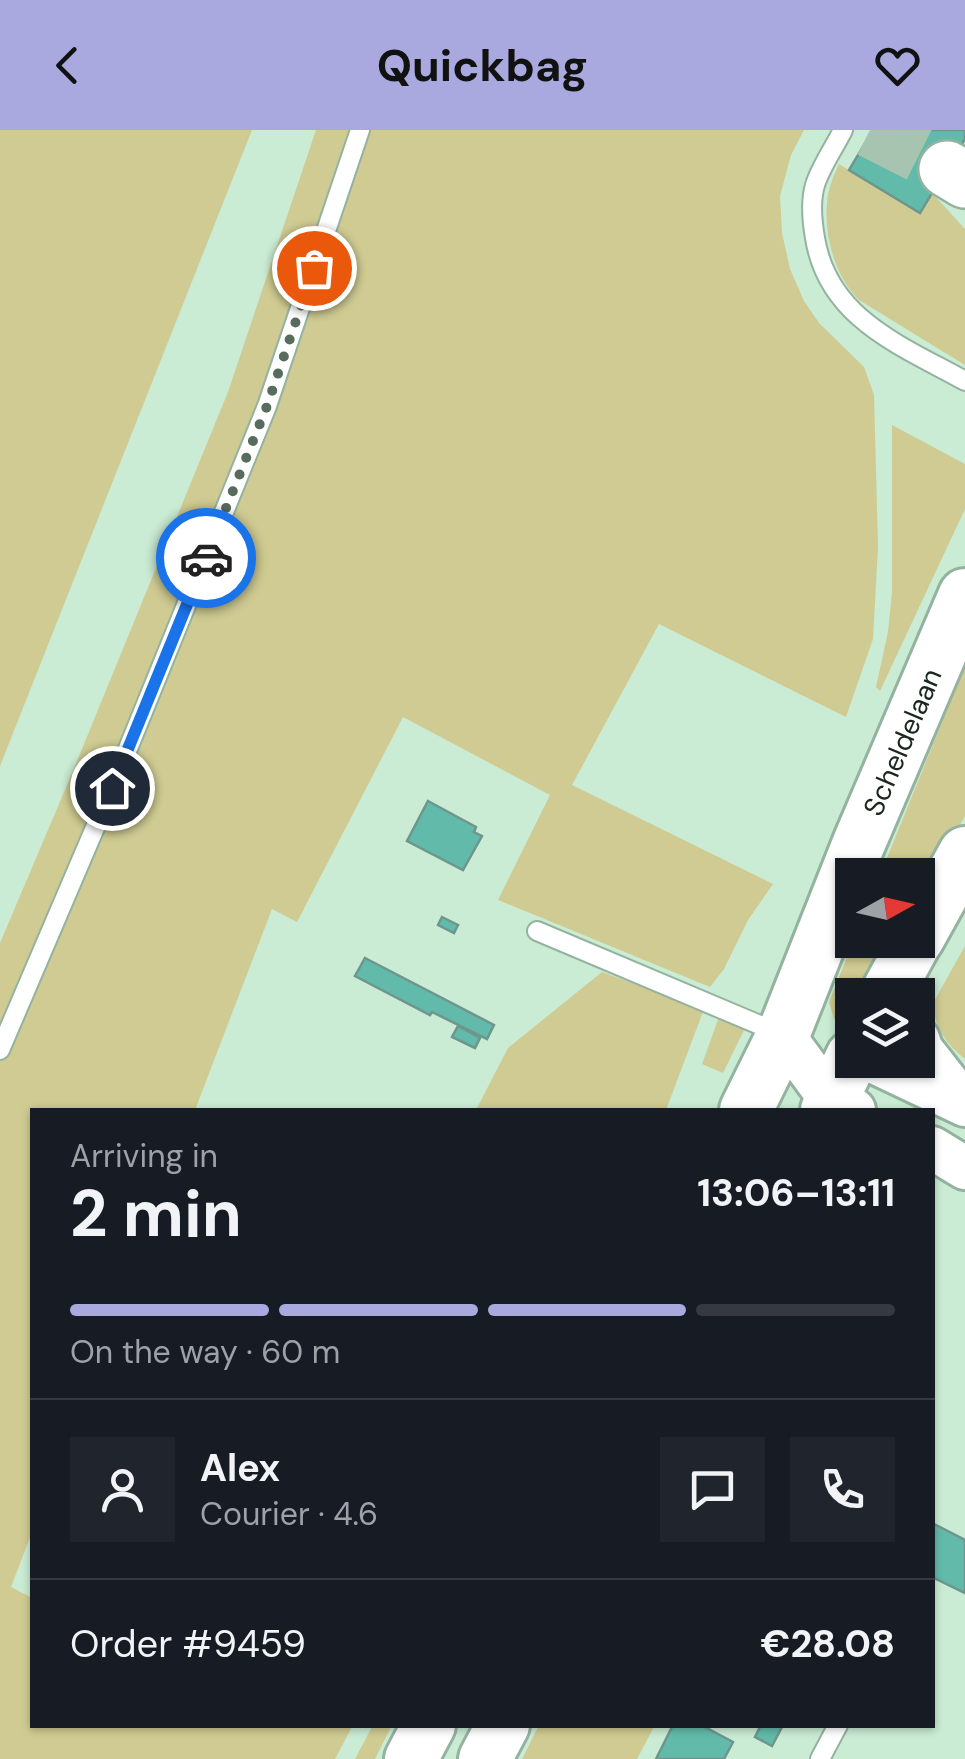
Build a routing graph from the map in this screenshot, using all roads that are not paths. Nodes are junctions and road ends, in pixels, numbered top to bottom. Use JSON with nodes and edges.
{"nodes":[{"id":1,"x":360,"y":130,"type":"edge"},
{"id":2,"x":843,"y":130,"type":"edge"},
{"id":3,"x":965,"y":381,"type":"edge"},
{"id":4,"x":965,"y":594,"type":"edge"},
{"id":5,"x":965,"y":853,"type":"edge"},
{"id":6,"x":537,"y":931,"type":"dead end"},
{"id":7,"x":904,"y":968,"type":"edge"},
{"id":8,"x":783,"y":1035,"type":"junction"},
{"id":9,"x":0,"y":1050,"type":"edge"},
{"id":10,"x":935,"y":1067,"type":"edge"},
{"id":11,"x":908,"y":1078,"type":"edge"},
{"id":12,"x":843,"y":1086,"type":"edge"},
{"id":13,"x":965,"y":1105,"type":"edge"},
{"id":14,"x":747,"y":1108,"type":"edge"},
{"id":15,"x":935,"y":1150,"type":"edge"},
{"id":16,"x":965,"y":1168,"type":"edge"},
{"id":17,"x":427,"y":1728,"type":"edge"},
{"id":18,"x":501,"y":1728,"type":"edge"},
{"id":19,"x":836,"y":1728,"type":"edge"},
{"id":20,"x":411,"y":1759,"type":"edge"},
{"id":21,"x":484,"y":1759,"type":"edge"},
{"id":22,"x":820,"y":1759,"type":"edge"}],
"edges":[{"from":1,"to":9,"type":"lane"},
{"from":2,"to":3,"type":"lane"},
{"from":4,"to":8,"type":"main road","name":"Scheldelaan"},
{"from":5,"to":7,"type":"main road"},
{"from":6,"to":8,"type":"lane"},
{"from":8,"to":12,"type":"street"},
{"from":8,"to":14,"type":"main road","name":"Scheldelaan"},
{"from":10,"to":13,"type":"street"},
{"from":11,"to":13,"type":"street"},
{"from":15,"to":16,"type":"street"},
{"from":17,"to":20,"type":"main road"},
{"from":18,"to":21,"type":"main road"},
{"from":19,"to":22,"type":"lane"}]}
